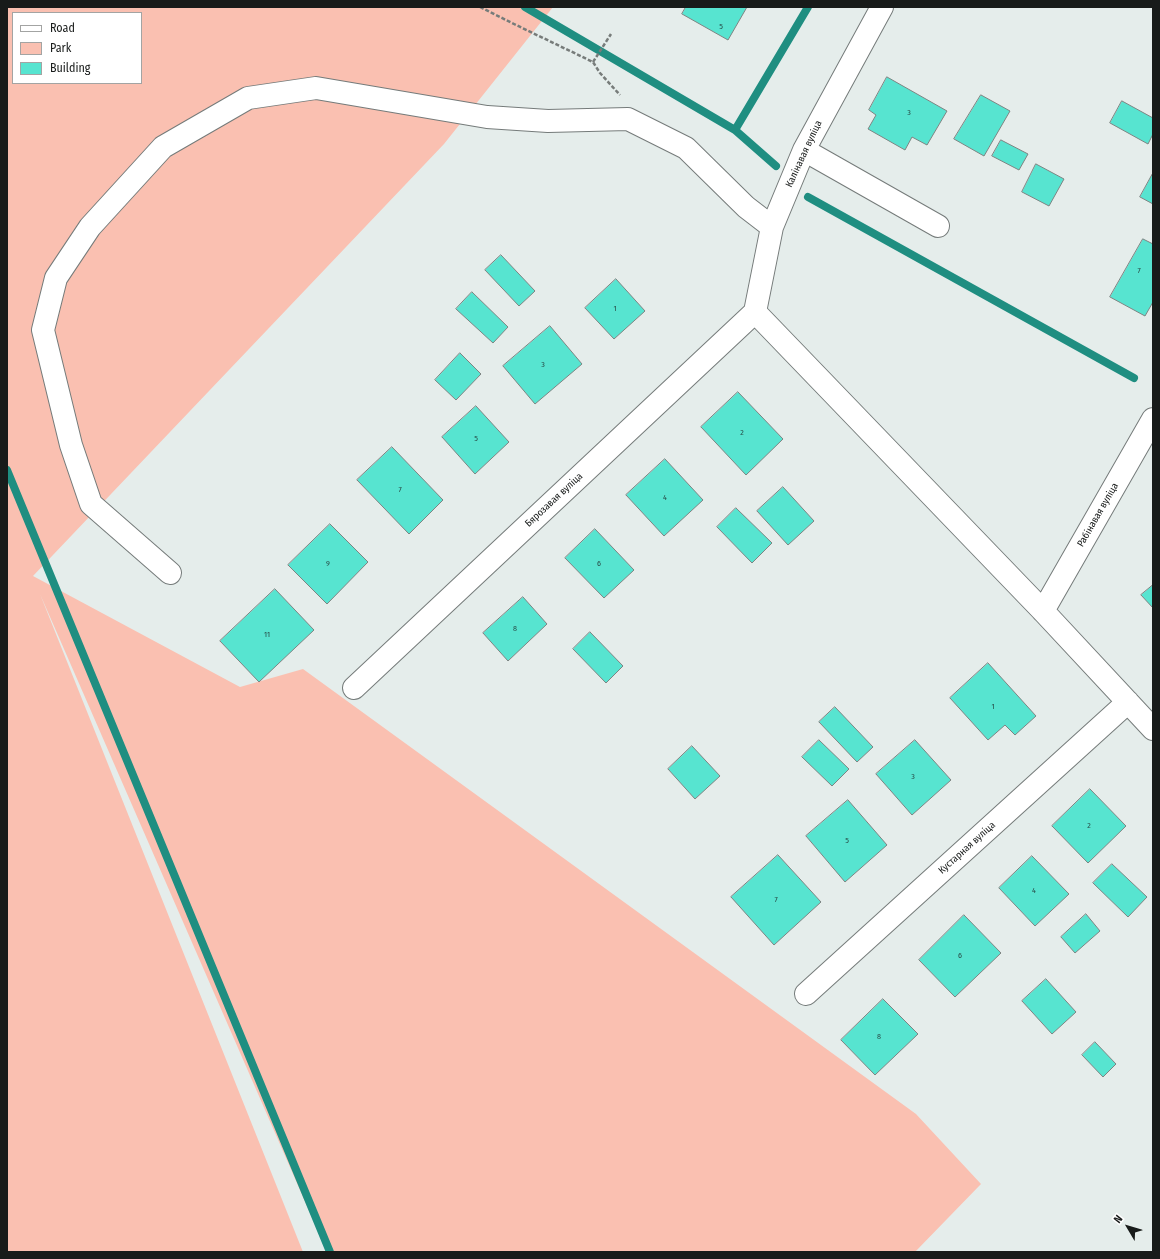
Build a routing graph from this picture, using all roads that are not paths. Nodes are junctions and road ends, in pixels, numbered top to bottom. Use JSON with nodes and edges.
{"nodes":[{"id":1,"x":882,"y":7,"type":"edge"},
{"id":2,"x":804,"y":150,"type":"junction"},
{"id":3,"x":938,"y":226,"type":"dead end"},
{"id":4,"x":772,"y":227,"type":"junction"},
{"id":5,"x":755,"y":312,"type":"junction"},
{"id":6,"x":1153,"y":419,"type":"edge"},
{"id":7,"x":170,"y":573,"type":"dead end"},
{"id":8,"x":1043,"y":611,"type":"junction"},
{"id":9,"x":354,"y":688,"type":"dead end"},
{"id":10,"x":1128,"y":702,"type":"junction"},
{"id":11,"x":1153,"y":729,"type":"edge"},
{"id":12,"x":806,"y":994,"type":"dead end"}],
"edges":[{"from":1,"to":2,"type":"street","name":"Калінавая вуліца"},
{"from":2,"to":3,"type":"street"},
{"from":2,"to":4,"type":"street","name":"Калінавая вуліца"},
{"from":4,"to":5,"type":"street","name":"Калінавая вуліца"},
{"from":4,"to":7,"type":"street"},
{"from":5,"to":8,"type":"street"},
{"from":5,"to":9,"type":"street","name":"Бярозавая вуліца"},
{"from":6,"to":8,"type":"street","name":"Рабінавая вуліца"},
{"from":8,"to":10,"type":"street"},
{"from":10,"to":11,"type":"street"},
{"from":10,"to":12,"type":"street","name":"Кустарная вуліца"}]}
